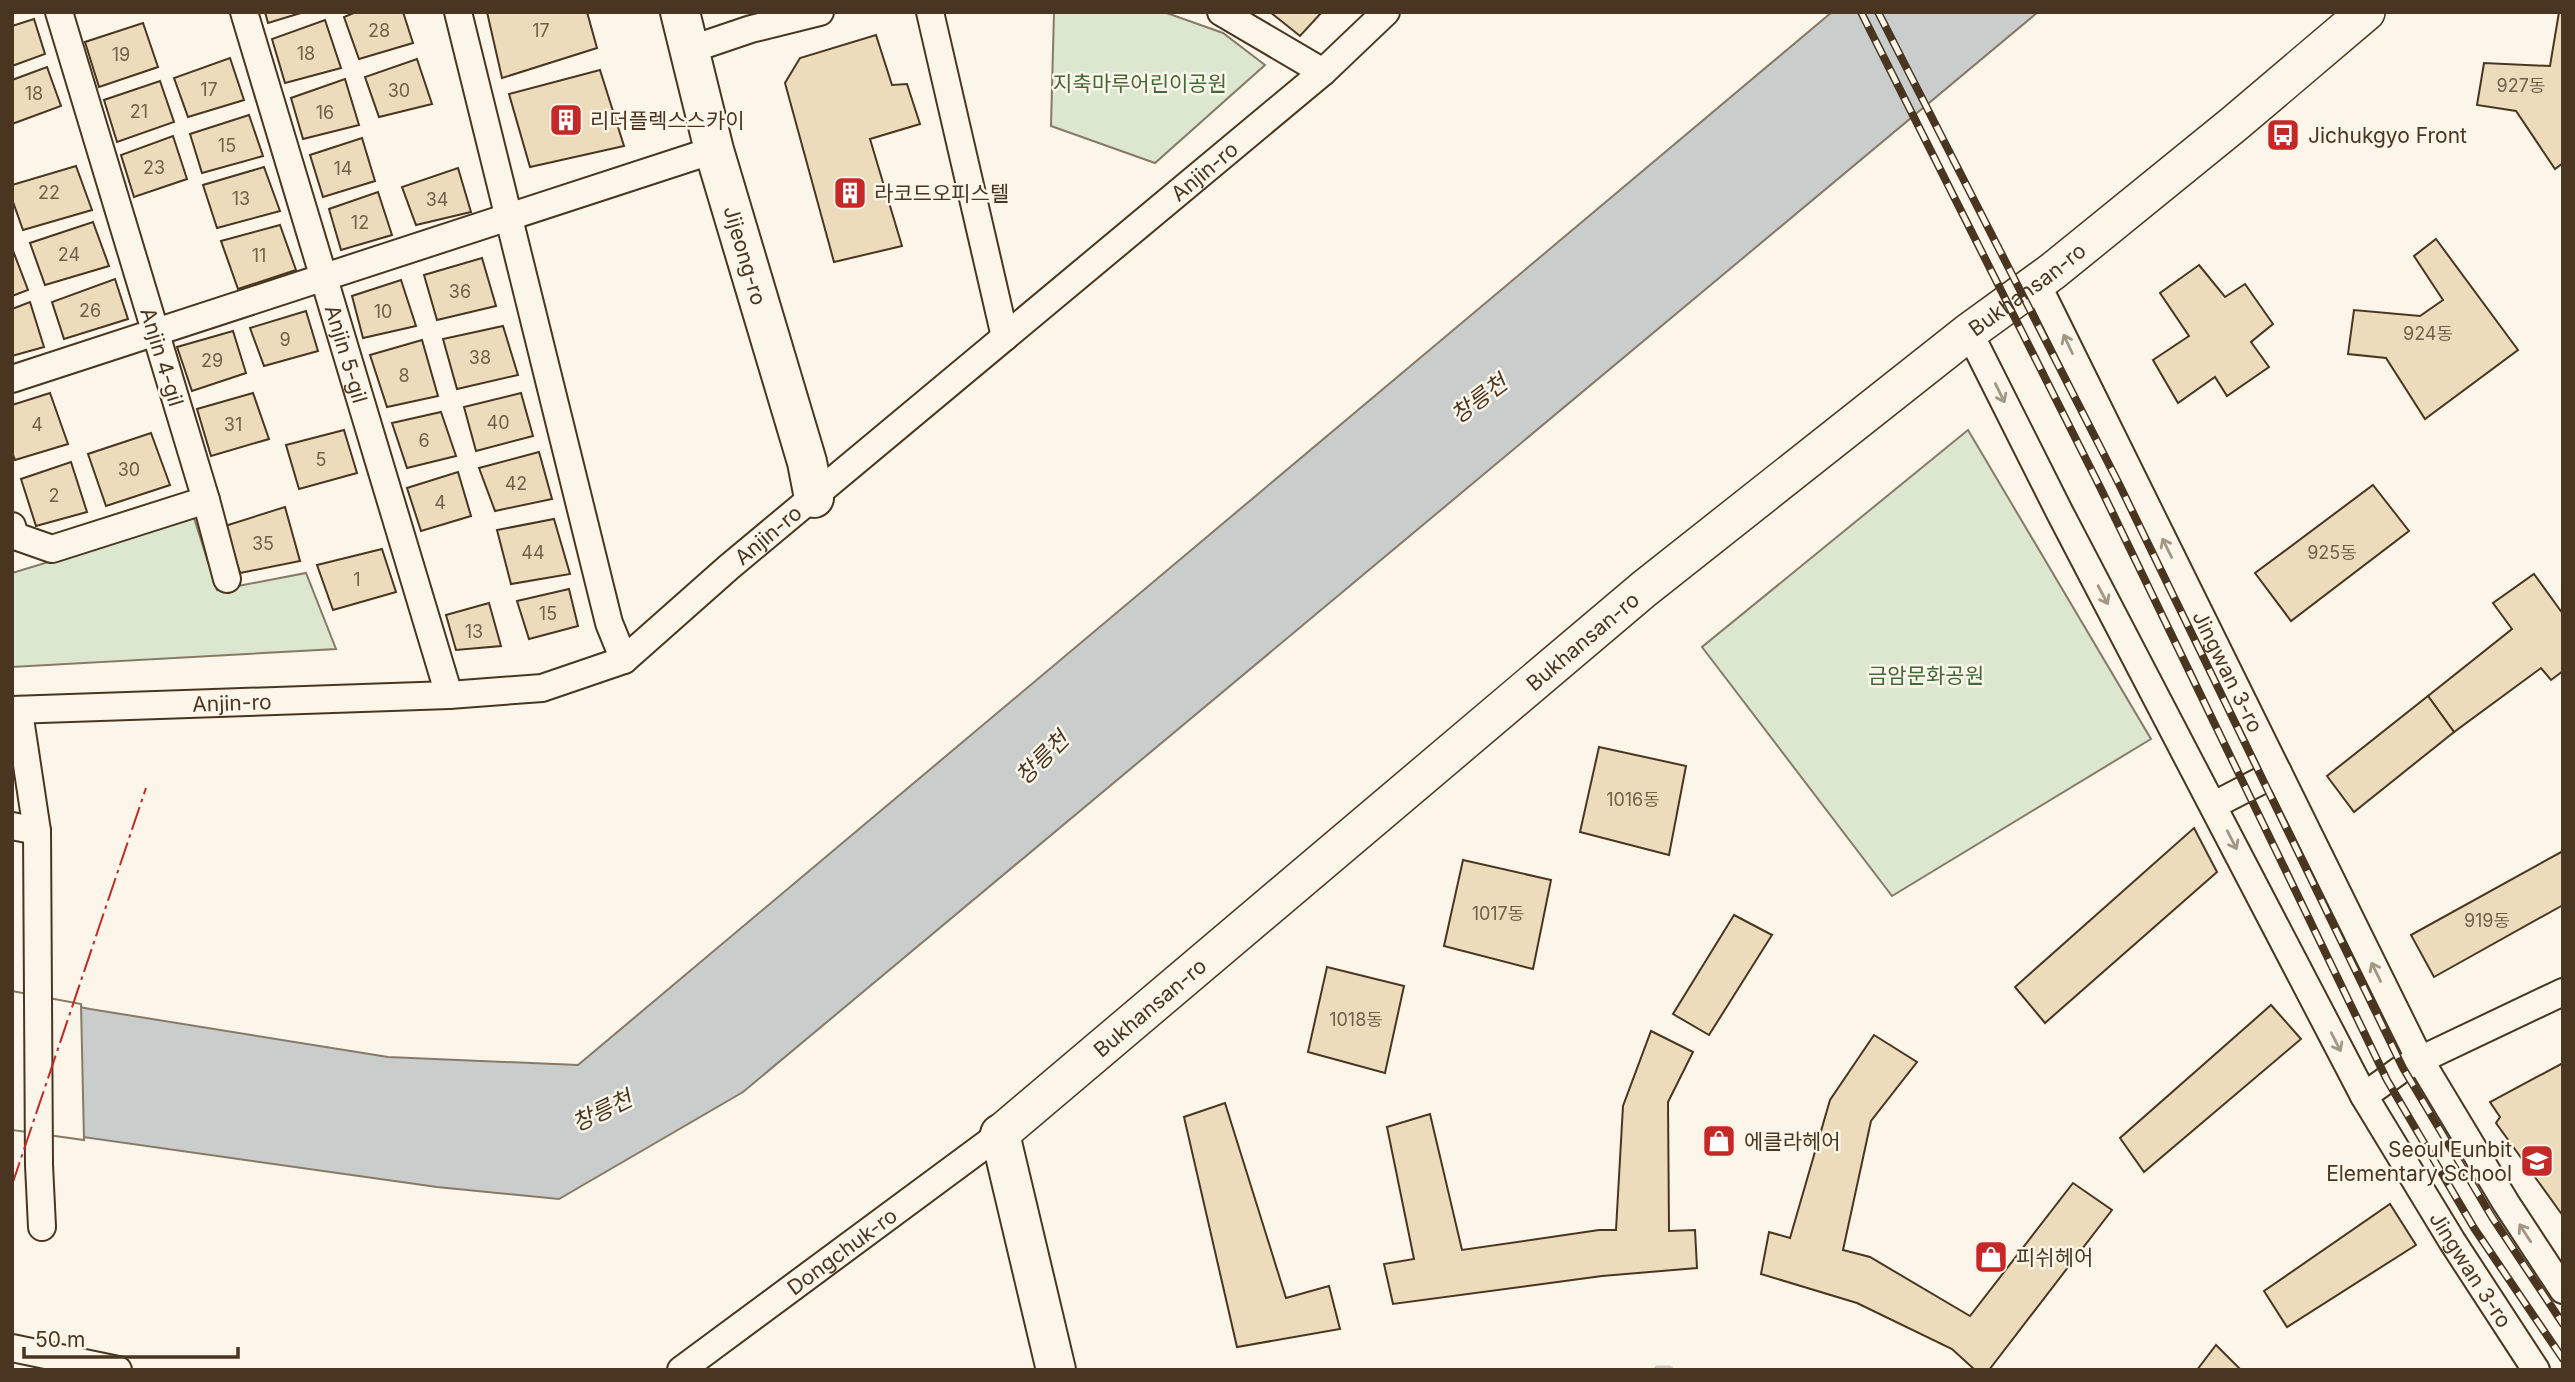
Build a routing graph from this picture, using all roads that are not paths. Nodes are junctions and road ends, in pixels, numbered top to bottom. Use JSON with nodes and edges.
{"nodes":[{"id":1,"x":59,"y":12,"type":"edge"},
{"id":2,"x":244,"y":12,"type":"edge"},
{"id":3,"x":458,"y":12,"type":"edge"},
{"id":4,"x":680,"y":12,"type":"edge"},
{"id":5,"x":820,"y":12,"type":"edge"},
{"id":6,"x":930,"y":12,"type":"edge"},
{"id":7,"x":1221,"y":12,"type":"edge"},
{"id":8,"x":1387,"y":12,"type":"edge"},
{"id":9,"x":2366,"y":12,"type":"edge"},
{"id":10,"x":689,"y":50,"type":"junction"},
{"id":11,"x":1323,"y":72,"type":"junction"},
{"id":12,"x":714,"y":150,"type":"junction"},
{"id":13,"x":509,"y":217,"type":"junction"},
{"id":14,"x":325,"y":276,"type":"junction"},
{"id":15,"x":2036,"y":284,"type":"junction"},
{"id":16,"x":1969,"y":332,"type":"junction"},
{"id":17,"x":154,"y":333,"type":"junction"},
{"id":18,"x":1005,"y":337,"type":"junction"},
{"id":19,"x":12,"y":379,"type":"edge"},
{"id":20,"x":814,"y":498,"type":"junction"},
{"id":21,"x":206,"y":500,"type":"junction"},
{"id":22,"x":12,"y":526,"type":"edge"},
{"id":23,"x":227,"y":579,"type":"dead end"},
{"id":24,"x":624,"y":660,"type":"junction"},
{"id":25,"x":449,"y":695,"type":"junction"},
{"id":26,"x":16,"y":711,"type":"edge"},
{"id":27,"x":2278,"y":772,"type":"junction"},
{"id":28,"x":2214,"y":805,"type":"junction"},
{"id":29,"x":24,"y":828,"type":"edge"},
{"id":30,"x":2563,"y":992,"type":"edge"},
{"id":31,"x":2420,"y":1060,"type":"junction"},
{"id":32,"x":2364,"y":1096,"type":"junction"},
{"id":33,"x":1000,"y":1134,"type":"junction"},
{"id":34,"x":42,"y":1227,"type":"dead end"},
{"id":35,"x":2563,"y":1290,"type":"edge"},
{"id":36,"x":12,"y":1348,"type":"edge"},
{"id":37,"x":118,"y":1370,"type":"edge"},
{"id":38,"x":681,"y":1370,"type":"edge"},
{"id":39,"x":1056,"y":1370,"type":"edge"},
{"id":40,"x":2536,"y":1370,"type":"edge"}],
"edges":[{"from":1,"to":17,"type":"street","name":"Anjin 4-gil"},
{"from":2,"to":14,"type":"street","name":"Anjin 5-gil"},
{"from":3,"to":13,"type":"street"},
{"from":4,"to":10,"type":"main road","name":"Jijeong-ro"},
{"from":5,"to":10,"type":"street"},
{"from":6,"to":18,"type":"street"},
{"from":7,"to":11,"type":"street"},
{"from":8,"to":11,"type":"street","name":"Anjin-ro"},
{"from":9,"to":15,"type":"main road","name":"Bukhansan-ro"},
{"from":10,"to":12,"type":"main road","name":"Jijeong-ro"},
{"from":11,"to":18,"type":"street","name":"Anjin-ro"},
{"from":12,"to":13,"type":"street"},
{"from":12,"to":20,"type":"main road","name":"Jijeong-ro"},
{"from":13,"to":14,"type":"street"},
{"from":13,"to":24,"type":"street"},
{"from":14,"to":17,"type":"street"},
{"from":14,"to":25,"type":"street","name":"Anjin 5-gil"},
{"from":15,"to":16,"type":"main road","name":"Bukhansan-ro"},
{"from":27,"to":15,"type":"street","name":"Jingwan 3-ro","one_way":true},
{"from":16,"to":28,"type":"street","name":"Jingwan 3-ro","one_way":true},
{"from":16,"to":33,"type":"main road","name":"Bukhansan-ro"},
{"from":17,"to":19,"type":"street"},
{"from":17,"to":21,"type":"street","name":"Anjin 4-gil"},
{"from":18,"to":20,"type":"street","name":"Anjin-ro"},
{"from":20,"to":24,"type":"street","name":"Anjin-ro"},
{"from":21,"to":22,"type":"street"},
{"from":21,"to":23,"type":"street","name":"Anjin 4-gil"},
{"from":24,"to":25,"type":"street","name":"Anjin-ro"},
{"from":25,"to":26,"type":"street","name":"Anjin-ro"},
{"from":26,"to":29,"type":"street"},
{"from":27,"to":28,"type":"street"},
{"from":31,"to":27,"type":"street","name":"Jingwan 3-ro","one_way":true},
{"from":28,"to":32,"type":"street","name":"Jingwan 3-ro","one_way":true},
{"from":29,"to":34,"type":"street"},
{"from":30,"to":31,"type":"street"},
{"from":31,"to":32,"type":"street"},
{"from":35,"to":31,"type":"street","name":"Jingwan 3-ro","one_way":true},
{"from":32,"to":40,"type":"street","name":"Jingwan 3-ro"},
{"from":33,"to":38,"type":"street","name":"Dongchuk-ro"},
{"from":33,"to":39,"type":"main road"},
{"from":36,"to":37,"type":"street"}]}
